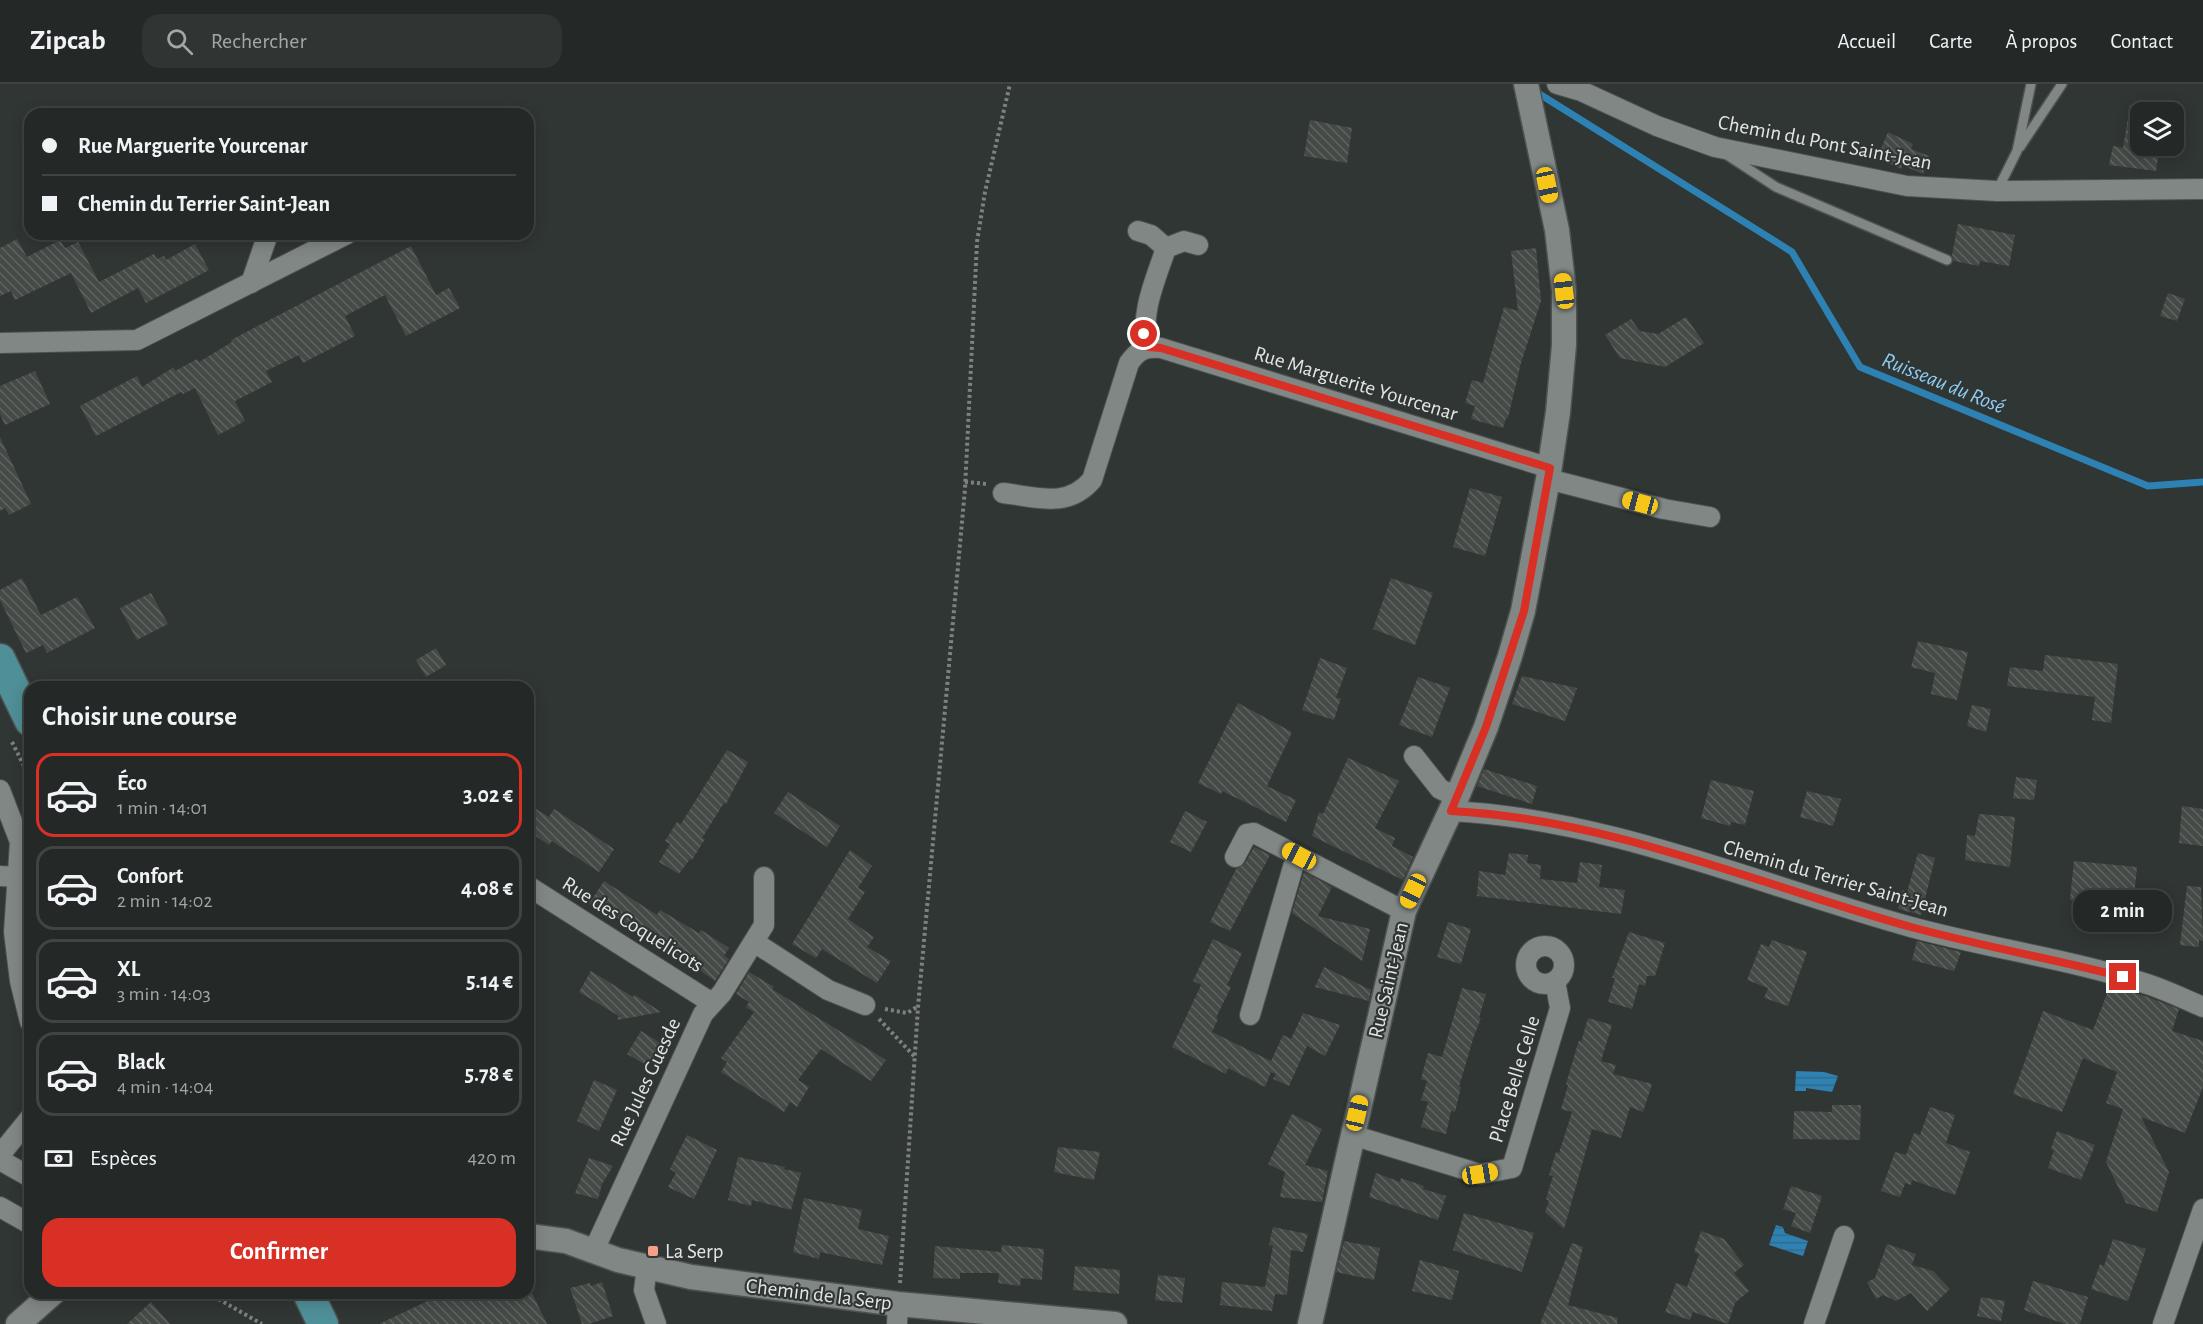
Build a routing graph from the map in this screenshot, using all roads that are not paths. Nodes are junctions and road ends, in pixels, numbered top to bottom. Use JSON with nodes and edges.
{"nodes":[{"id":1,"x":1557,"y":84,"type":"edge"},
{"id":2,"x":2031,"y":84,"type":"edge"},
{"id":3,"x":2062,"y":84,"type":"edge"},
{"id":4,"x":1527,"y":92,"type":"edge"},
{"id":5,"x":1715,"y":147,"type":"junction"},
{"id":6,"x":2017,"y":151,"type":"junction"},
{"id":7,"x":2203,"y":189,"type":"edge"},
{"id":8,"x":1997,"y":191,"type":"junction"},
{"id":9,"x":1138,"y":231,"type":"dead end"},
{"id":10,"x":266,"y":240,"type":"edge"},
{"id":11,"x":336,"y":240,"type":"edge"},
{"id":12,"x":1198,"y":245,"type":"dead end"},
{"id":13,"x":1166,"y":248,"type":"junction"},
{"id":14,"x":1947,"y":260,"type":"dead end"},
{"id":15,"x":251,"y":283,"type":"junction"},
{"id":16,"x":0,"y":343,"type":"edge"},
{"id":17,"x":1148,"y":347,"type":"junction"},
{"id":18,"x":1549,"y":473,"type":"junction"},
{"id":19,"x":1003,"y":493,"type":"dead end"},
{"id":20,"x":1710,"y":517,"type":"dead end"},
{"id":21,"x":0,"y":660,"type":"edge"},
{"id":22,"x":20,"y":729,"type":"edge"},
{"id":23,"x":1414,"y":756,"type":"dead end"},
{"id":24,"x":0,"y":790,"type":"edge"},
{"id":25,"x":1454,"y":804,"type":"junction"},
{"id":26,"x":1299,"y":856,"type":"junction"},
{"id":27,"x":1235,"y":857,"type":"dead end"},
{"id":28,"x":9,"y":877,"type":"edge"},
{"id":29,"x":764,"y":877,"type":"dead end"},
{"id":30,"x":534,"y":890,"type":"edge"},
{"id":31,"x":1404,"y":911,"type":"junction"},
{"id":32,"x":754,"y":942,"type":"junction"},
{"id":33,"x":1555,"y":981,"type":"dead end"},
{"id":34,"x":24,"y":997,"type":"edge"},
{"id":35,"x":712,"y":1003,"type":"junction"},
{"id":36,"x":866,"y":1005,"type":"road end"},
{"id":37,"x":2203,"y":1007,"type":"edge"},
{"id":38,"x":1250,"y":1015,"type":"dead end"},
{"id":39,"x":24,"y":1125,"type":"edge"},
{"id":40,"x":1352,"y":1135,"type":"junction"},
{"id":41,"x":0,"y":1155,"type":"edge"},
{"id":42,"x":0,"y":1160,"type":"edge"},
{"id":43,"x":24,"y":1174,"type":"edge"},
{"id":44,"x":0,"y":1207,"type":"edge"},
{"id":45,"x":2203,"y":1209,"type":"edge"},
{"id":46,"x":24,"y":1221,"type":"edge"},
{"id":47,"x":1844,"y":1236,"type":"dead end"},
{"id":48,"x":534,"y":1237,"type":"edge"},
{"id":49,"x":594,"y":1250,"type":"junction"},
{"id":50,"x":647,"y":1267,"type":"junction"},
{"id":51,"x":46,"y":1299,"type":"edge"},
{"id":52,"x":311,"y":1299,"type":"edge"},
{"id":53,"x":898,"y":1314,"type":"edge"},
{"id":54,"x":18,"y":1324,"type":"edge"},
{"id":55,"x":323,"y":1324,"type":"edge"},
{"id":56,"x":656,"y":1324,"type":"edge"},
{"id":57,"x":1115,"y":1324,"type":"edge"},
{"id":58,"x":1310,"y":1324,"type":"edge"},
{"id":59,"x":1814,"y":1324,"type":"edge"},
{"id":60,"x":2163,"y":1324,"type":"edge"}],
"edges":[{"from":1,"to":5,"type":"street","name":"Chemin du Pont Saint-Jean"},
{"from":2,"to":6,"type":"lane"},
{"from":3,"to":6,"type":"lane"},
{"from":4,"to":18,"type":"street","name":"Rue Saint-Jean"},
{"from":5,"to":8,"type":"street","name":"Chemin du Pont Saint-Jean"},
{"from":5,"to":14,"type":"lane"},
{"from":6,"to":8,"type":"lane"},
{"from":7,"to":8,"type":"street","name":"Chemin du Pont Saint-Jean"},
{"from":9,"to":13,"type":"street"},
{"from":10,"to":15,"type":"street"},
{"from":11,"to":15,"type":"street"},
{"from":12,"to":13,"type":"street"},
{"from":13,"to":17,"type":"street"},
{"from":15,"to":16,"type":"street"},
{"from":17,"to":18,"type":"street","name":"Rue Marguerite Yourcenar"},
{"from":17,"to":19,"type":"street"},
{"from":18,"to":20,"type":"street","name":"Rue Marguerite Yourcenar"},
{"from":18,"to":25,"type":"street","name":"Rue Saint-Jean"},
{"from":21,"to":22,"type":"main road"},
{"from":23,"to":25,"type":"street"},
{"from":24,"to":28,"type":"street"},
{"from":25,"to":31,"type":"street","name":"Rue Saint-Jean"},
{"from":25,"to":37,"type":"street","name":"Chemin du Terrier Saint-Jean"},
{"from":26,"to":27,"type":"street"},
{"from":26,"to":31,"type":"street"},
{"from":26,"to":38,"type":"street"},
{"from":28,"to":34,"type":"street"},
{"from":29,"to":32,"type":"street","name":"Rue Jules Guesde"},
{"from":30,"to":35,"type":"street","name":"Rue des Coquelicots"},
{"from":31,"to":40,"type":"street","name":"Rue Saint-Jean"},
{"from":32,"to":35,"type":"street","name":"Rue Jules Guesde"},
{"from":32,"to":36,"type":"street"},
{"from":33,"to":40,"type":"street","name":"Place Belle Celle"},
{"from":35,"to":49,"type":"street","name":"Rue Jules Guesde"},
{"from":39,"to":41,"type":"street"},
{"from":40,"to":58,"type":"street","name":"Rue Saint-Jean"},
{"from":42,"to":43,"type":"street"},
{"from":44,"to":46,"type":"street"},
{"from":45,"to":60,"type":"street"},
{"from":47,"to":59,"type":"street"},
{"from":48,"to":49,"type":"street","name":"Chemin de la Serp"},
{"from":49,"to":50,"type":"street","name":"Chemin de la Serp"},
{"from":50,"to":53,"type":"street","name":"Chemin de la Serp"},
{"from":50,"to":56,"type":"street"},
{"from":51,"to":54,"type":"street"},
{"from":52,"to":55,"type":"main road"},
{"from":53,"to":57,"type":"street","name":"Chemin de la Serp"}]}
